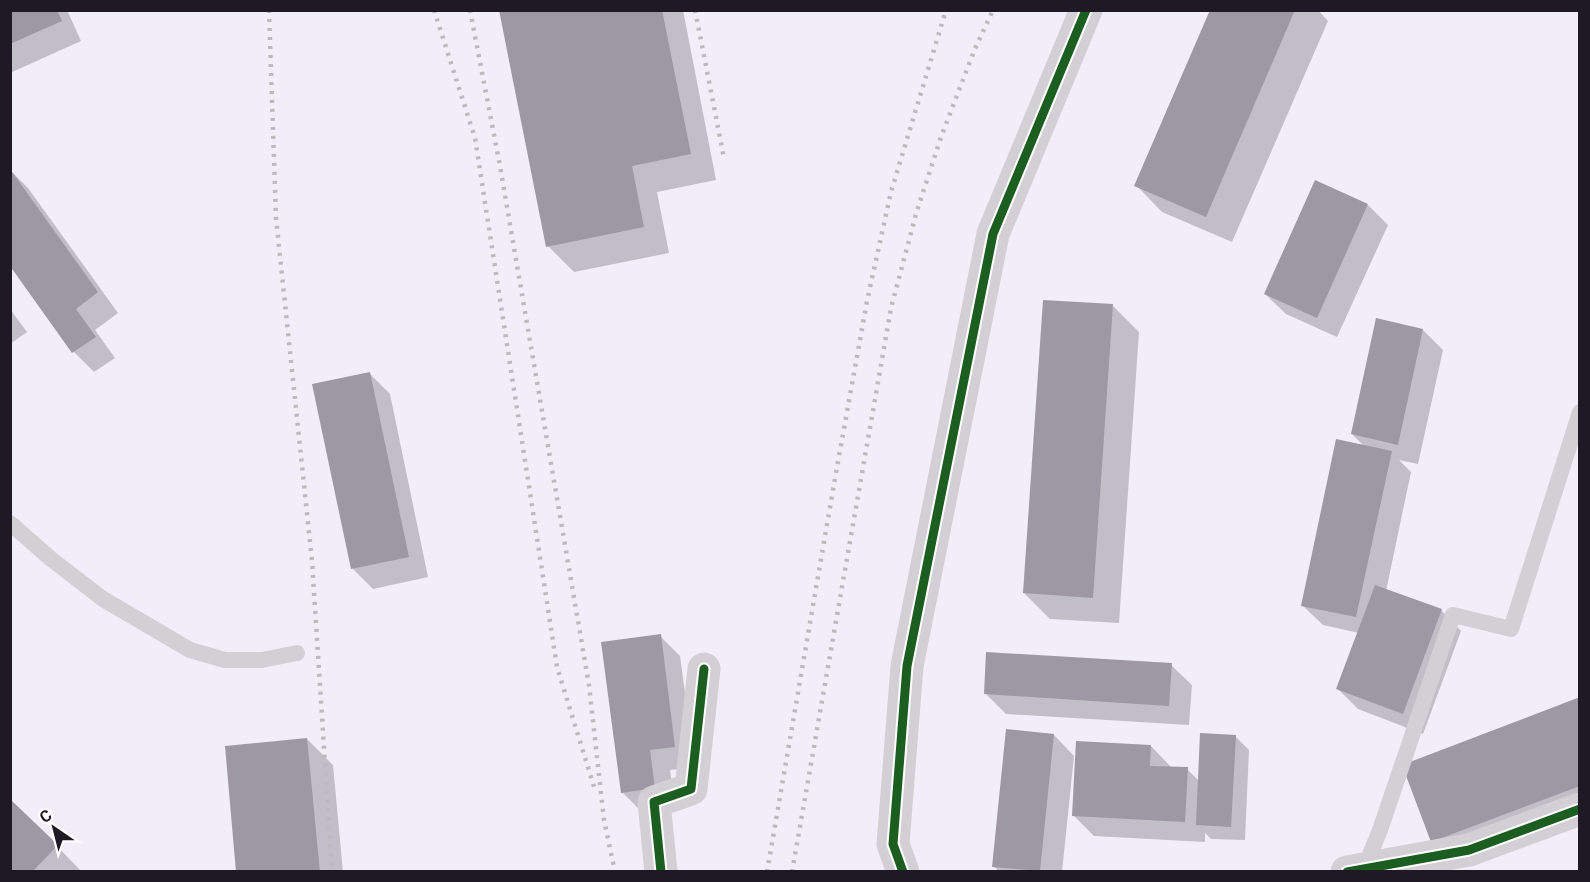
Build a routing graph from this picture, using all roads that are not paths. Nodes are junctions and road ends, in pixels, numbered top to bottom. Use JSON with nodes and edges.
{"nodes":[{"id":1,"x":1086,"y":10,"type":"edge"},
{"id":2,"x":1580,"y":412,"type":"edge"},
{"id":3,"x":10,"y":523,"type":"edge"},
{"id":4,"x":297,"y":653,"type":"dead end"},
{"id":5,"x":704,"y":669,"type":"dead end"},
{"id":6,"x":1580,"y":809,"type":"edge"},
{"id":7,"x":1441,"y":864,"type":"edge"},
{"id":8,"x":1356,"y":870,"type":"edge"},
{"id":9,"x":661,"y":872,"type":"edge"},
{"id":10,"x":903,"y":872,"type":"edge"}],
"edges":[{"from":1,"to":10,"type":"street"},
{"from":2,"to":8,"type":"lane"},
{"from":3,"to":4,"type":"lane"},
{"from":5,"to":9,"type":"street"},
{"from":6,"to":7,"type":"street"},
{"from":7,"to":8,"type":"street"}]}
